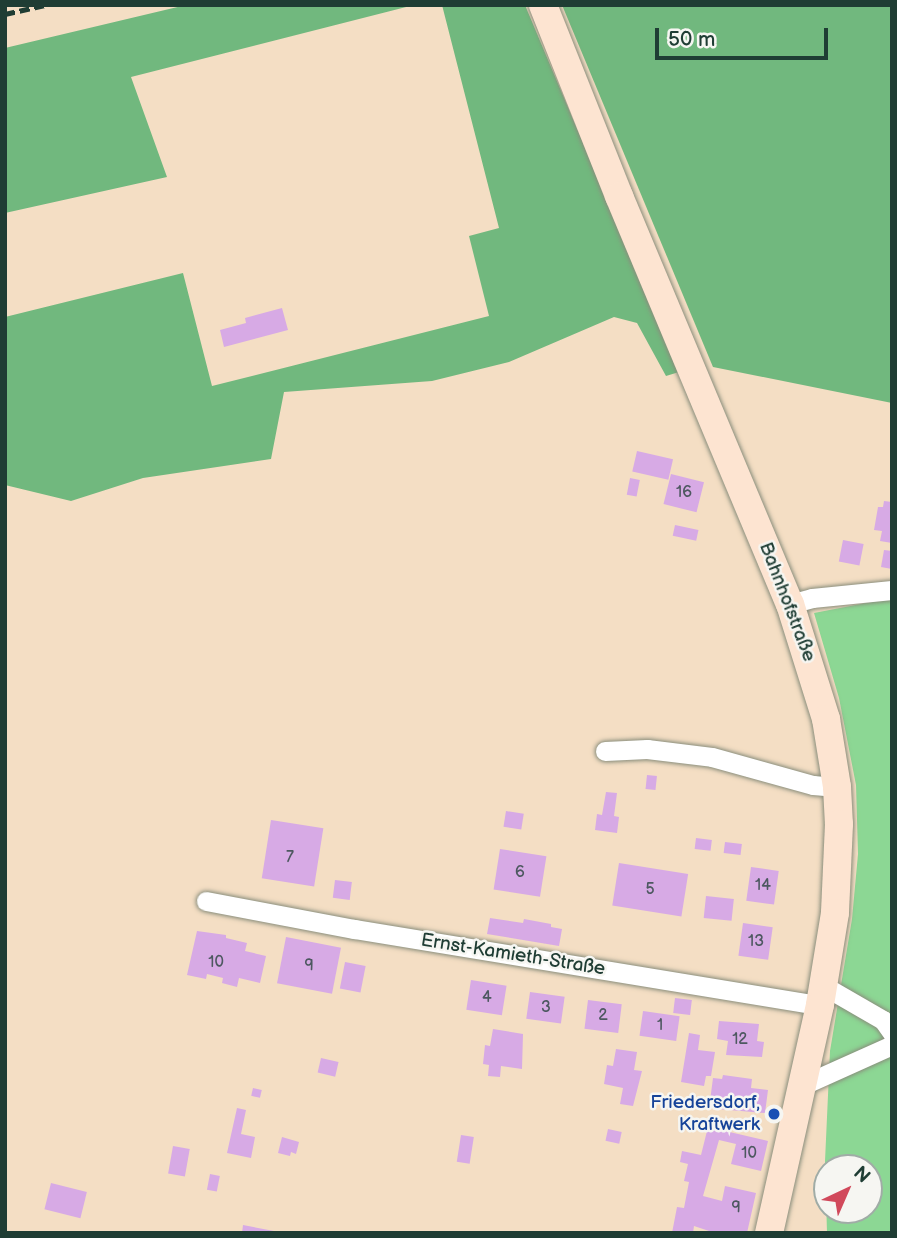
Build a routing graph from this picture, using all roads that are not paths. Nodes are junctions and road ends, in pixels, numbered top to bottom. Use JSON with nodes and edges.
{"nodes":[{"id":1,"x":543,"y":5,"type":"edge"},
{"id":2,"x":892,"y":590,"type":"edge"},
{"id":3,"x":790,"y":604,"type":"junction"},
{"id":4,"x":605,"y":751,"type":"dead end"},
{"id":5,"x":837,"y":787,"type":"junction"},
{"id":6,"x":206,"y":901,"type":"dead end"},
{"id":7,"x":822,"y":995,"type":"junction"},
{"id":8,"x":892,"y":1033,"type":"edge"},
{"id":9,"x":892,"y":1045,"type":"edge"},
{"id":10,"x":803,"y":1085,"type":"junction"},
{"id":11,"x":769,"y":1233,"type":"edge"}],
"edges":[{"from":1,"to":3,"type":"main road","name":"Bahnhofstraße"},
{"from":2,"to":3,"type":"street"},
{"from":3,"to":5,"type":"main road","name":"Bahnhofstraße"},
{"from":4,"to":5,"type":"street"},
{"from":5,"to":7,"type":"main road","name":"Bahnhofstraße"},
{"from":6,"to":7,"type":"street","name":"Ernst-Kamieth-Straße"},
{"from":7,"to":8,"type":"street"},
{"from":7,"to":10,"type":"main road","name":"Bahnhofstraße"},
{"from":9,"to":10,"type":"street"},
{"from":10,"to":11,"type":"main road","name":"Bahnhofstraße"}]}
